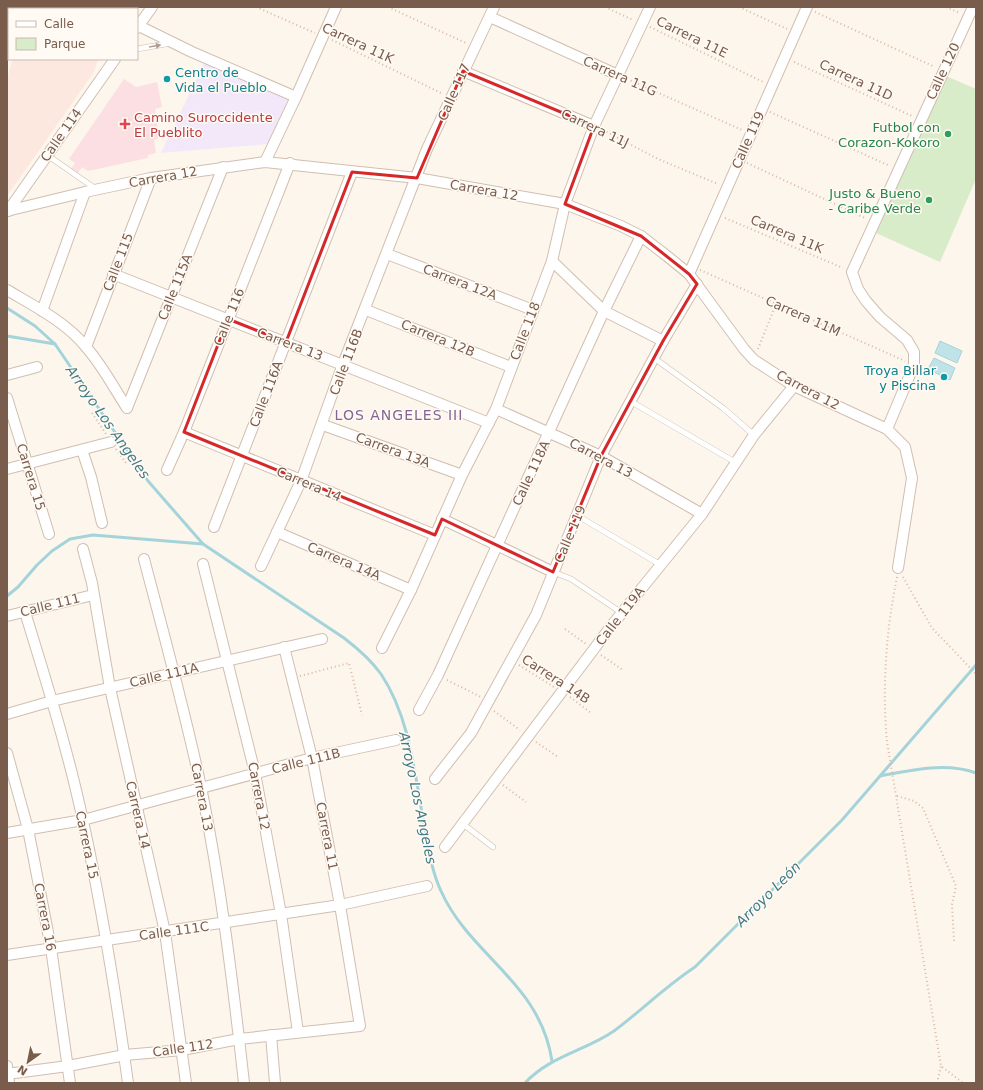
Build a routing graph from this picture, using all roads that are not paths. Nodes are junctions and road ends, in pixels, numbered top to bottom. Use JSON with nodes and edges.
{"nodes":[{"id":1,"x":152,"y":7,"type":"edge"},
{"id":2,"x":336,"y":7,"type":"edge"},
{"id":3,"x":494,"y":7,"type":"edge"},
{"id":4,"x":650,"y":7,"type":"edge"},
{"id":5,"x":807,"y":8,"type":"edge"},
{"id":6,"x":971,"y":12,"type":"edge"},
{"id":7,"x":490,"y":17,"type":"junction"},
{"id":8,"x":138,"y":27,"type":"edge"},
{"id":9,"x":174,"y":43,"type":"junction"},
{"id":10,"x":138,"y":50,"type":"edge"},
{"id":11,"x":114,"y":60,"type":"edge"},
{"id":12,"x":463,"y":71,"type":"junction"},
{"id":13,"x":618,"y":75,"type":"junction"},
{"id":14,"x":296,"y":98,"type":"junction"},
{"id":15,"x":594,"y":126,"type":"junction"},
{"id":16,"x":47,"y":155,"type":"junction"},
{"id":17,"x":265,"y":162,"type":"junction"},
{"id":18,"x":290,"y":164,"type":"junction"},
{"id":19,"x":222,"y":167,"type":"junction"},
{"id":20,"x":352,"y":172,"type":"junction"},
{"id":21,"x":151,"y":178,"type":"junction"},
{"id":22,"x":417,"y":178,"type":"junction"},
{"id":23,"x":97,"y":189,"type":"junction"},
{"id":24,"x":85,"y":192,"type":"junction"},
{"id":25,"x":565,"y":204,"type":"junction"},
{"id":26,"x":7,"y":211,"type":"edge"},
{"id":27,"x":641,"y":236,"type":"junction"},
{"id":28,"x":387,"y":254,"type":"junction"},
{"id":29,"x":552,"y":261,"type":"junction"},
{"id":30,"x":690,"y":270,"type":"junction"},
{"id":31,"x":113,"y":274,"type":"junction"},
{"id":32,"x":697,"y":284,"type":"junction"},
{"id":33,"x":7,"y":290,"type":"edge"},
{"id":34,"x":171,"y":297,"type":"junction"},
{"id":35,"x":366,"y":310,"type":"junction"},
{"id":36,"x":533,"y":310,"type":"junction"},
{"id":37,"x":42,"y":311,"type":"junction"},
{"id":38,"x":604,"y":311,"type":"junction"},
{"id":39,"x":228,"y":319,"type":"junction"},
{"id":40,"x":663,"y":341,"type":"junction"},
{"id":41,"x":286,"y":342,"type":"junction"},
{"id":42,"x":86,"y":346,"type":"junction"},
{"id":43,"x":654,"y":358,"type":"junction"},
{"id":44,"x":344,"y":364,"type":"junction"},
{"id":45,"x":37,"y":367,"type":"dead end"},
{"id":46,"x":511,"y":367,"type":"junction"},
{"id":47,"x":7,"y":375,"type":"edge"},
{"id":48,"x":794,"y":386,"type":"junction"},
{"id":49,"x":7,"y":398,"type":"edge"},
{"id":50,"x":630,"y":401,"type":"junction"},
{"id":51,"x":496,"y":409,"type":"junction"},
{"id":52,"x":489,"y":422,"type":"junction"},
{"id":53,"x":323,"y":425,"type":"junction"},
{"id":54,"x":887,"y":429,"type":"junction"},
{"id":55,"x":184,"y":432,"type":"junction"},
{"id":56,"x":550,"y":432,"type":"junction"},
{"id":57,"x":754,"y":435,"type":"junction"},
{"id":58,"x":111,"y":442,"type":"dead end"},
{"id":59,"x":82,"y":450,"type":"junction"},
{"id":60,"x":242,"y":454,"type":"junction"},
{"id":61,"x":601,"y":456,"type":"junction"},
{"id":62,"x":735,"y":462,"type":"junction"},
{"id":63,"x":27,"y":465,"type":"junction"},
{"id":64,"x":7,"y":469,"type":"edge"},
{"id":65,"x":167,"y":470,"type":"dead end"},
{"id":66,"x":462,"y":475,"type":"junction"},
{"id":67,"x":301,"y":481,"type":"junction"},
{"id":68,"x":702,"y":514,"type":"junction"},
{"id":69,"x":578,"y":516,"type":"junction"},
{"id":70,"x":442,"y":519,"type":"junction"},
{"id":71,"x":102,"y":523,"type":"dead end"},
{"id":72,"x":214,"y":527,"type":"dead end"},
{"id":73,"x":277,"y":532,"type":"junction"},
{"id":74,"x":49,"y":534,"type":"dead end"},
{"id":75,"x":434,"y":536,"type":"junction"},
{"id":76,"x":496,"y":546,"type":"junction"},
{"id":77,"x":83,"y":549,"type":"dead end"},
{"id":78,"x":144,"y":559,"type":"dead end"},
{"id":79,"x":203,"y":564,"type":"dead end"},
{"id":80,"x":661,"y":565,"type":"junction"},
{"id":81,"x":261,"y":566,"type":"dead end"},
{"id":82,"x":898,"y":568,"type":"road end"},
{"id":83,"x":553,"y":572,"type":"junction"},
{"id":84,"x":411,"y":590,"type":"junction"},
{"id":85,"x":93,"y":595,"type":"junction"},
{"id":86,"x":25,"y":612,"type":"junction"},
{"id":87,"x":622,"y":613,"type":"junction"},
{"id":88,"x":7,"y":616,"type":"edge"},
{"id":89,"x":322,"y":639,"type":"dead end"},
{"id":90,"x":284,"y":647,"type":"junction"},
{"id":91,"x":382,"y":648,"type":"dead end"},
{"id":92,"x":227,"y":660,"type":"junction"},
{"id":93,"x":174,"y":672,"type":"junction"},
{"id":94,"x":110,"y":688,"type":"junction"},
{"id":95,"x":52,"y":701,"type":"junction"},
{"id":96,"x":419,"y":710,"type":"dead end"},
{"id":97,"x":7,"y":714,"type":"edge"},
{"id":98,"x":396,"y":740,"type":"dead end"},
{"id":99,"x":7,"y":753,"type":"edge"},
{"id":100,"x":312,"y":758,"type":"junction"},
{"id":101,"x":255,"y":773,"type":"junction"},
{"id":102,"x":435,"y":778,"type":"dead end"},
{"id":103,"x":201,"y":788,"type":"junction"},
{"id":104,"x":135,"y":805,"type":"junction"},
{"id":105,"x":83,"y":820,"type":"junction"},
{"id":106,"x":463,"y":824,"type":"junction"},
{"id":107,"x":28,"y":830,"type":"junction"},
{"id":108,"x":7,"y":833,"type":"edge"},
{"id":109,"x":445,"y":847,"type":"dead end"},
{"id":110,"x":493,"y":847,"type":"dead end"},
{"id":111,"x":427,"y":886,"type":"dead end"},
{"id":112,"x":340,"y":904,"type":"junction"},
{"id":113,"x":281,"y":914,"type":"junction"},
{"id":114,"x":225,"y":923,"type":"junction"},
{"id":115,"x":164,"y":932,"type":"junction"},
{"id":116,"x":107,"y":941,"type":"junction"},
{"id":117,"x":51,"y":948,"type":"junction"},
{"id":118,"x":7,"y":955,"type":"edge"},
{"id":119,"x":360,"y":1026,"type":"joint"},
{"id":120,"x":298,"y":1032,"type":"junction"},
{"id":121,"x":271,"y":1035,"type":"junction"},
{"id":122,"x":239,"y":1039,"type":"junction"},
{"id":123,"x":182,"y":1050,"type":"junction"},
{"id":124,"x":125,"y":1055,"type":"junction"},
{"id":125,"x":68,"y":1066,"type":"junction"},
{"id":126,"x":8,"y":1074,"type":"edge"},
{"id":127,"x":70,"y":1083,"type":"edge"},
{"id":128,"x":128,"y":1083,"type":"edge"},
{"id":129,"x":186,"y":1083,"type":"edge"},
{"id":130,"x":244,"y":1083,"type":"edge"},
{"id":131,"x":274,"y":1083,"type":"edge"}],
"edges":[{"from":1,"to":8,"type":"street"},
{"from":2,"to":14,"type":"street"},
{"from":3,"to":7,"type":"street","name":"Calle 117"},
{"from":4,"to":13,"type":"street","name":"Calle 118"},
{"from":5,"to":30,"type":"street","name":"Calle 119"},
{"from":6,"to":54,"type":"street","name":"Calle 120"},
{"from":7,"to":12,"type":"street","name":"Calle 117"},
{"from":7,"to":13,"type":"street","name":"Carrera 11G"},
{"from":8,"to":9,"type":"street"},
{"from":10,"to":9,"type":"lane","one_way":true},
{"from":9,"to":14,"type":"street"},
{"from":11,"to":16,"type":"street","name":"Calle 114"},
{"from":12,"to":15,"type":"street","name":"Carrera 11J"},
{"from":12,"to":22,"type":"street","name":"Calle 117"},
{"from":13,"to":15,"type":"street","name":"Calle 118"},
{"from":14,"to":17,"type":"street"},
{"from":15,"to":25,"type":"street","name":"Calle 118"},
{"from":16,"to":23,"type":"lane"},
{"from":16,"to":26,"type":"street","name":"Calle 114"},
{"from":17,"to":18,"type":"street","name":"Carrera 12"},
{"from":17,"to":19,"type":"street","name":"Carrera 12"},
{"from":18,"to":20,"type":"street","name":"Carrera 12"},
{"from":18,"to":39,"type":"street","name":"Calle 116"},
{"from":19,"to":21,"type":"street","name":"Carrera 12"},
{"from":19,"to":34,"type":"street","name":"Calle 115A"},
{"from":20,"to":22,"type":"street","name":"Carrera 12"},
{"from":20,"to":41,"type":"street","name":"Calle 116A"},
{"from":21,"to":23,"type":"street","name":"Carrera 12"},
{"from":21,"to":31,"type":"street","name":"Calle 115"},
{"from":22,"to":25,"type":"street","name":"Carrera 12"},
{"from":22,"to":28,"type":"street","name":"Calle 116B"},
{"from":23,"to":24,"type":"street","name":"Carrera 12"},
{"from":24,"to":26,"type":"street","name":"Carrera 12"},
{"from":24,"to":37,"type":"street"},
{"from":25,"to":27,"type":"street","name":"Carrera 12"},
{"from":25,"to":29,"type":"street","name":"Calle 118"},
{"from":27,"to":30,"type":"street","name":"Carrera 12"},
{"from":27,"to":38,"type":"street","name":"Calle 118A"},
{"from":28,"to":35,"type":"street","name":"Calle 116B"},
{"from":28,"to":36,"type":"street","name":"Carrera 12A"},
{"from":29,"to":36,"type":"street","name":"Calle 118"},
{"from":29,"to":38,"type":"street"},
{"from":30,"to":32,"type":"street","name":"Carrera 12"},
{"from":31,"to":34,"type":"street","name":"Carrera 13"},
{"from":31,"to":42,"type":"street","name":"Calle 115"},
{"from":32,"to":40,"type":"street","name":"Calle 119"},
{"from":32,"to":48,"type":"street","name":"Carrera 12"},
{"from":33,"to":37,"type":"street"},
{"from":34,"to":39,"type":"street","name":"Carrera 13"},
{"from":34,"to":42,"type":"street","name":"Calle 115A"},
{"from":35,"to":44,"type":"street","name":"Calle 116B"},
{"from":35,"to":46,"type":"street","name":"Carrera 12B"},
{"from":36,"to":46,"type":"street","name":"Calle 118"},
{"from":37,"to":42,"type":"street"},
{"from":38,"to":40,"type":"street"},
{"from":38,"to":56,"type":"street","name":"Calle 118A"},
{"from":39,"to":41,"type":"street","name":"Carrera 13"},
{"from":39,"to":55,"type":"street","name":"Calle 116"},
{"from":40,"to":43,"type":"street","name":"Calle 119"},
{"from":41,"to":44,"type":"street","name":"Carrera 13"},
{"from":41,"to":60,"type":"street","name":"Calle 116A"},
{"from":43,"to":50,"type":"street","name":"Calle 119"},
{"from":43,"to":57,"type":"lane"},
{"from":44,"to":52,"type":"street","name":"Carrera 13"},
{"from":44,"to":53,"type":"street","name":"Calle 116B"},
{"from":45,"to":47,"type":"street"},
{"from":46,"to":51,"type":"street","name":"Calle 118"},
{"from":48,"to":54,"type":"street","name":"Carrera 12"},
{"from":48,"to":57,"type":"street","name":"Calle 119A"},
{"from":49,"to":63,"type":"street","name":"Carrera 15"},
{"from":50,"to":61,"type":"street","name":"Calle 119"},
{"from":50,"to":62,"type":"lane"},
{"from":51,"to":52,"type":"street","name":"Calle 118"},
{"from":51,"to":56,"type":"street","name":"Carrera 13"},
{"from":52,"to":66,"type":"street","name":"Calle 118"},
{"from":53,"to":66,"type":"street","name":"Carrera 13A"},
{"from":53,"to":67,"type":"street","name":"Calle 116B"},
{"from":54,"to":82,"type":"street"},
{"from":55,"to":60,"type":"street","name":"Carrera 14"},
{"from":55,"to":65,"type":"street","name":"Calle 116"},
{"from":56,"to":61,"type":"street","name":"Carrera 13"},
{"from":56,"to":76,"type":"street","name":"Calle 118A"},
{"from":57,"to":62,"type":"street","name":"Calle 119A"},
{"from":58,"to":59,"type":"street"},
{"from":59,"to":63,"type":"street"},
{"from":59,"to":71,"type":"street"},
{"from":60,"to":67,"type":"street","name":"Carrera 14"},
{"from":60,"to":72,"type":"street","name":"Calle 116A"},
{"from":61,"to":68,"type":"street","name":"Carrera 13"},
{"from":61,"to":69,"type":"street","name":"Calle 119"},
{"from":62,"to":68,"type":"street","name":"Calle 119A"},
{"from":63,"to":64,"type":"street"},
{"from":63,"to":74,"type":"street","name":"Carrera 15"},
{"from":66,"to":70,"type":"street","name":"Calle 118"},
{"from":67,"to":73,"type":"street","name":"Calle 116B"},
{"from":67,"to":75,"type":"street","name":"Carrera 14"},
{"from":68,"to":80,"type":"street","name":"Calle 119A"},
{"from":69,"to":80,"type":"lane"},
{"from":69,"to":83,"type":"street","name":"Calle 119"},
{"from":70,"to":75,"type":"street","name":"Calle 118"},
{"from":70,"to":76,"type":"street"},
{"from":73,"to":81,"type":"street","name":"Calle 116B"},
{"from":73,"to":84,"type":"street","name":"Carrera 14A"},
{"from":75,"to":84,"type":"street","name":"Calle 118"},
{"from":76,"to":83,"type":"street"},
{"from":76,"to":96,"type":"street","name":"Calle 118A"},
{"from":77,"to":85,"type":"street","name":"Carrera 14"},
{"from":78,"to":93,"type":"street","name":"Carrera 13"},
{"from":79,"to":92,"type":"street","name":"Carrera 12"},
{"from":80,"to":87,"type":"street","name":"Calle 119A"},
{"from":83,"to":87,"type":"lane"},
{"from":83,"to":102,"type":"street","name":"Calle 119"},
{"from":84,"to":91,"type":"street","name":"Calle 118"},
{"from":85,"to":86,"type":"street","name":"Calle 111"},
{"from":85,"to":94,"type":"street","name":"Carrera 14"},
{"from":86,"to":88,"type":"street","name":"Calle 111"},
{"from":86,"to":95,"type":"street","name":"Carrera 15"},
{"from":87,"to":106,"type":"street","name":"Calle 119A"},
{"from":89,"to":90,"type":"street","name":"Calle 111A"},
{"from":90,"to":92,"type":"street","name":"Calle 111A"},
{"from":90,"to":100,"type":"street","name":"Carrera 11"},
{"from":92,"to":93,"type":"street","name":"Calle 111A"},
{"from":92,"to":101,"type":"street","name":"Carrera 12"},
{"from":93,"to":94,"type":"street","name":"Calle 111A"},
{"from":93,"to":103,"type":"street","name":"Carrera 13"},
{"from":94,"to":95,"type":"street","name":"Calle 111A"},
{"from":94,"to":104,"type":"street","name":"Carrera 14"},
{"from":95,"to":97,"type":"street","name":"Calle 111A"},
{"from":95,"to":105,"type":"street","name":"Carrera 15"},
{"from":98,"to":100,"type":"street","name":"Calle 111B"},
{"from":99,"to":107,"type":"street","name":"Carrera 16"},
{"from":100,"to":101,"type":"street","name":"Calle 111B"},
{"from":100,"to":112,"type":"street","name":"Carrera 11"},
{"from":101,"to":103,"type":"street","name":"Calle 111B"},
{"from":101,"to":113,"type":"street","name":"Carrera 12"},
{"from":103,"to":104,"type":"street","name":"Calle 111B"},
{"from":103,"to":114,"type":"street","name":"Carrera 13"},
{"from":104,"to":105,"type":"street","name":"Calle 111B"},
{"from":104,"to":115,"type":"street","name":"Carrera 14"},
{"from":105,"to":107,"type":"street","name":"Calle 111B"},
{"from":105,"to":116,"type":"street","name":"Carrera 15"},
{"from":106,"to":109,"type":"street","name":"Calle 119A"},
{"from":106,"to":110,"type":"lane"},
{"from":107,"to":108,"type":"street","name":"Calle 111B"},
{"from":107,"to":117,"type":"street","name":"Carrera 16"},
{"from":111,"to":112,"type":"street","name":"Calle 111C"},
{"from":112,"to":113,"type":"street","name":"Calle 111C"},
{"from":112,"to":119,"type":"street","name":"Carrera 11"},
{"from":113,"to":114,"type":"street","name":"Calle 111C"},
{"from":113,"to":120,"type":"street","name":"Carrera 12"},
{"from":114,"to":115,"type":"street","name":"Calle 111C"},
{"from":114,"to":122,"type":"street","name":"Carrera 13"},
{"from":115,"to":116,"type":"street","name":"Calle 111C"},
{"from":115,"to":123,"type":"street","name":"Carrera 14"},
{"from":116,"to":117,"type":"street","name":"Calle 111C"},
{"from":116,"to":124,"type":"street","name":"Carrera 15"},
{"from":117,"to":118,"type":"street","name":"Calle 111C"},
{"from":117,"to":125,"type":"street","name":"Carrera 16"},
{"from":119,"to":120,"type":"street","name":"Calle 112"},
{"from":120,"to":121,"type":"street","name":"Calle 112"},
{"from":121,"to":122,"type":"street","name":"Calle 112"},
{"from":121,"to":131,"type":"street"},
{"from":122,"to":123,"type":"street","name":"Calle 112"},
{"from":122,"to":130,"type":"street","name":"Carrera 13"},
{"from":123,"to":124,"type":"street","name":"Calle 112"},
{"from":123,"to":129,"type":"street","name":"Carrera 14"},
{"from":124,"to":125,"type":"street","name":"Calle 112"},
{"from":124,"to":128,"type":"street","name":"Carrera 15"},
{"from":125,"to":126,"type":"street","name":"Calle 112"},
{"from":125,"to":127,"type":"street","name":"Carrera 16"}]}
